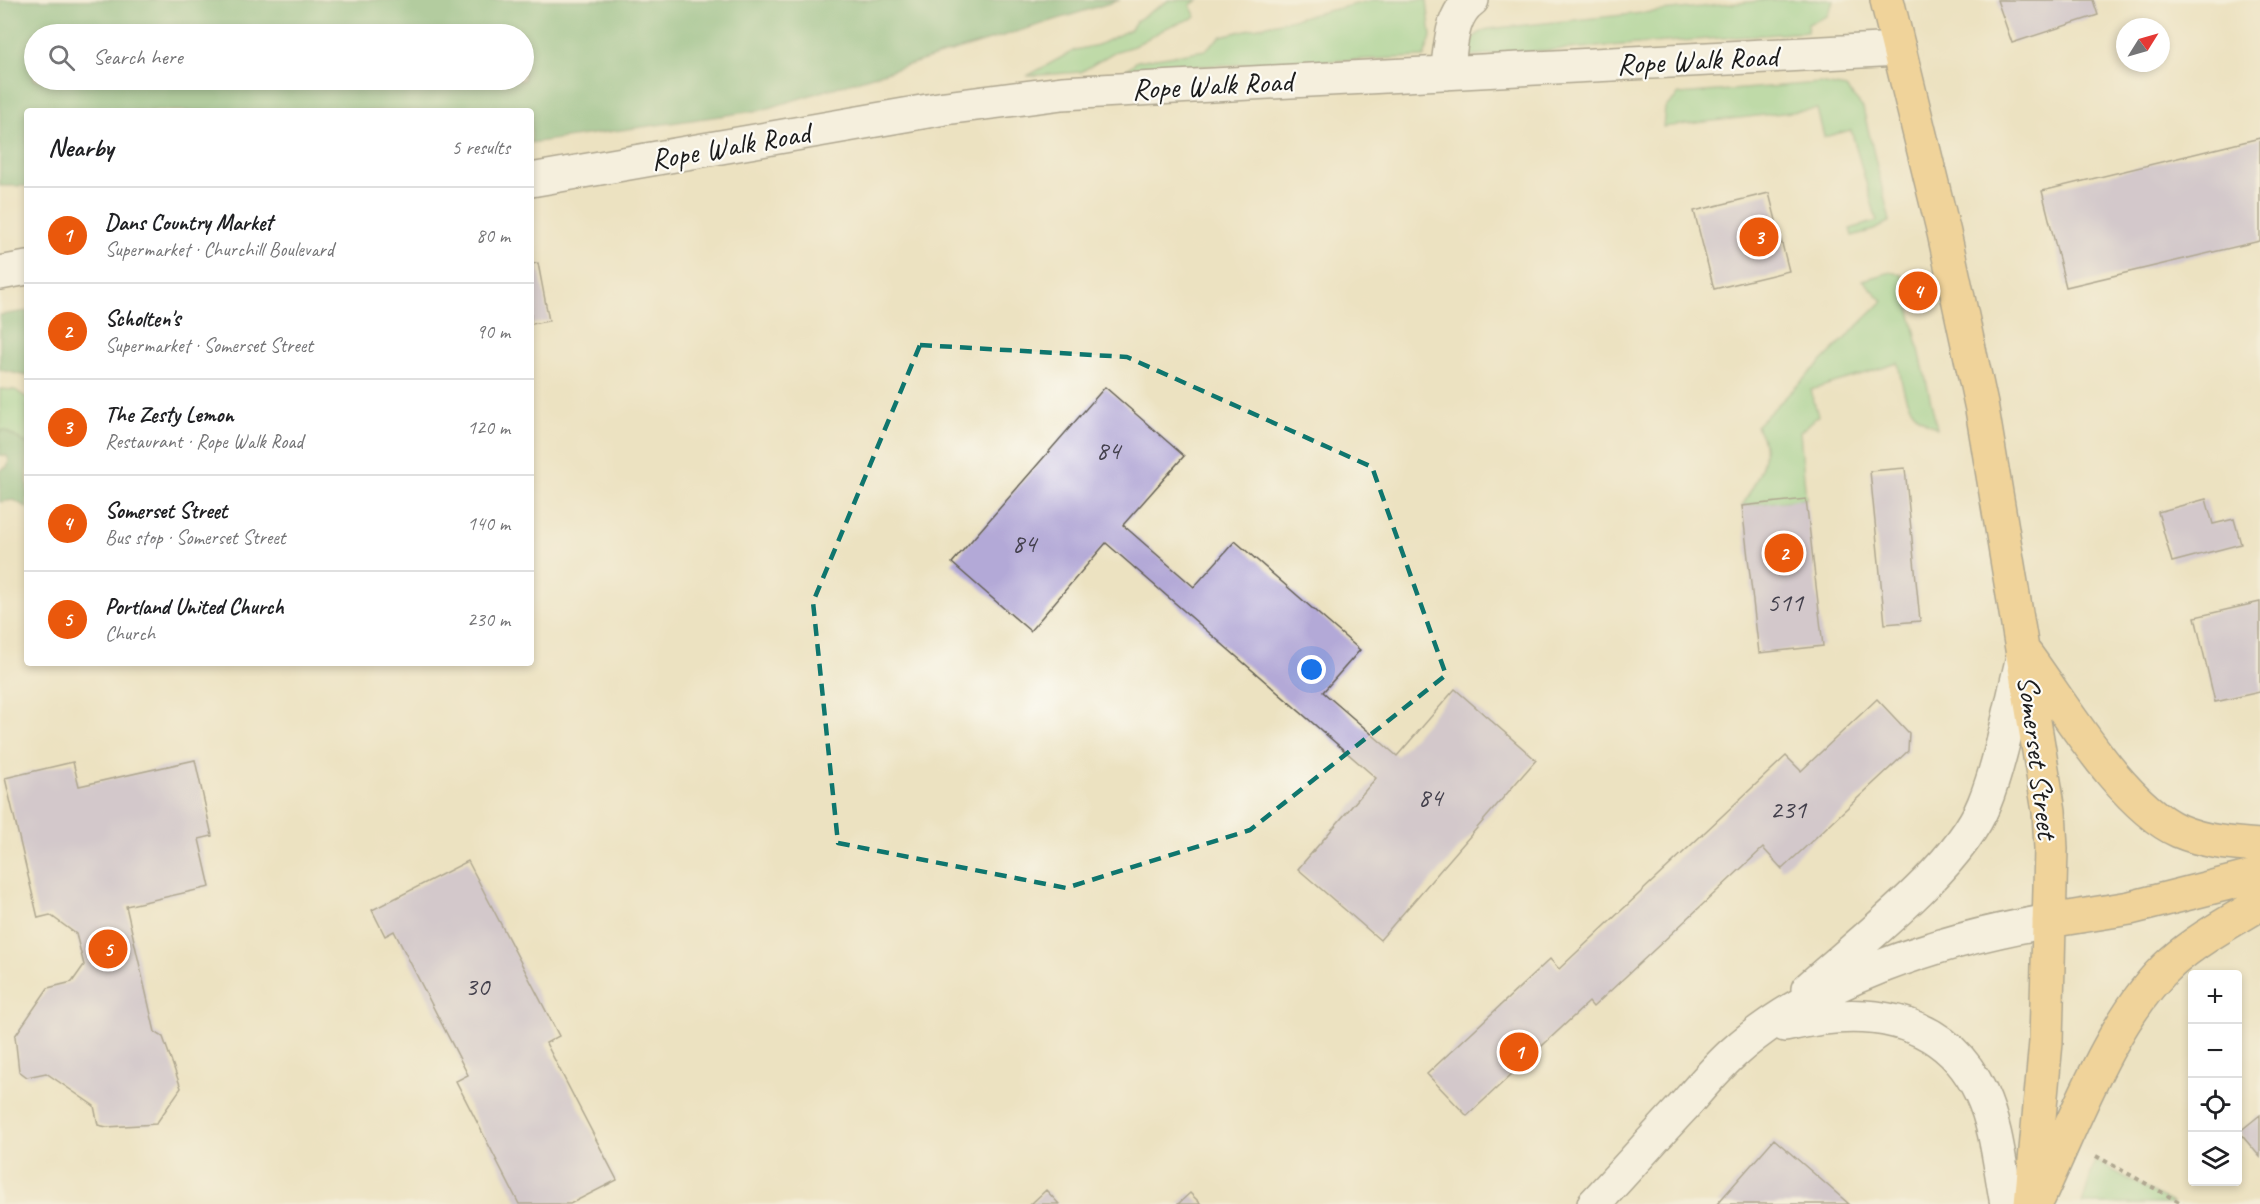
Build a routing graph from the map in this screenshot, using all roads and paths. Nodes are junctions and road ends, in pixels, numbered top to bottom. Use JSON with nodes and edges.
{"nodes":[{"id":1,"x":1472,"y":0,"type":"edge"},
{"id":2,"x":1887,"y":0,"type":"edge"},
{"id":3,"x":1899,"y":50,"type":"junction"},
{"id":4,"x":1447,"y":73,"type":"junction"},
{"id":5,"x":534,"y":179,"type":"edge"},
{"id":6,"x":24,"y":269,"type":"edge"},
{"id":7,"x":0,"y":273,"type":"edge"},
{"id":8,"x":2024,"y":652,"type":"junction"},
{"id":9,"x":2260,"y":846,"type":"edge"},
{"id":10,"x":2260,"y":875,"type":"edge"},
{"id":11,"x":2260,"y":904,"type":"edge"},
{"id":12,"x":2049,"y":921,"type":"junction"},
{"id":13,"x":1762,"y":1030,"type":"junction"},
{"id":14,"x":2066,"y":1140,"type":"junction"},
{"id":15,"x":1594,"y":1204,"type":"edge"},
{"id":16,"x":2007,"y":1204,"type":"edge"},
{"id":17,"x":2031,"y":1204,"type":"edge"},
{"id":18,"x":2036,"y":1204,"type":"edge"},
{"id":19,"x":2183,"y":1204,"type":"edge"}],
"edges":[{"from":1,"to":4,"type":"street"},
{"from":2,"to":3,"type":"main road","name":"Somerset Street"},
{"from":3,"to":4,"type":"street","name":"Rope Walk Road"},
{"from":3,"to":8,"type":"main road","name":"Somerset Street"},
{"from":4,"to":5,"type":"street","name":"Rope Walk Road"},
{"from":6,"to":7,"type":"street"},
{"from":8,"to":9,"type":"main road"},
{"from":8,"to":12,"type":"main road","name":"Somerset Street"},
{"from":8,"to":13,"type":"street"},
{"from":10,"to":12,"type":"main road"},
{"from":11,"to":14,"type":"main road"},
{"from":12,"to":13,"type":"street"},
{"from":12,"to":17,"type":"main road","name":"Somerset Street"},
{"from":13,"to":15,"type":"street"},
{"from":13,"to":16,"type":"street"},
{"from":14,"to":18,"type":"main road"},
{"from":14,"to":19,"type":"path"}]}
